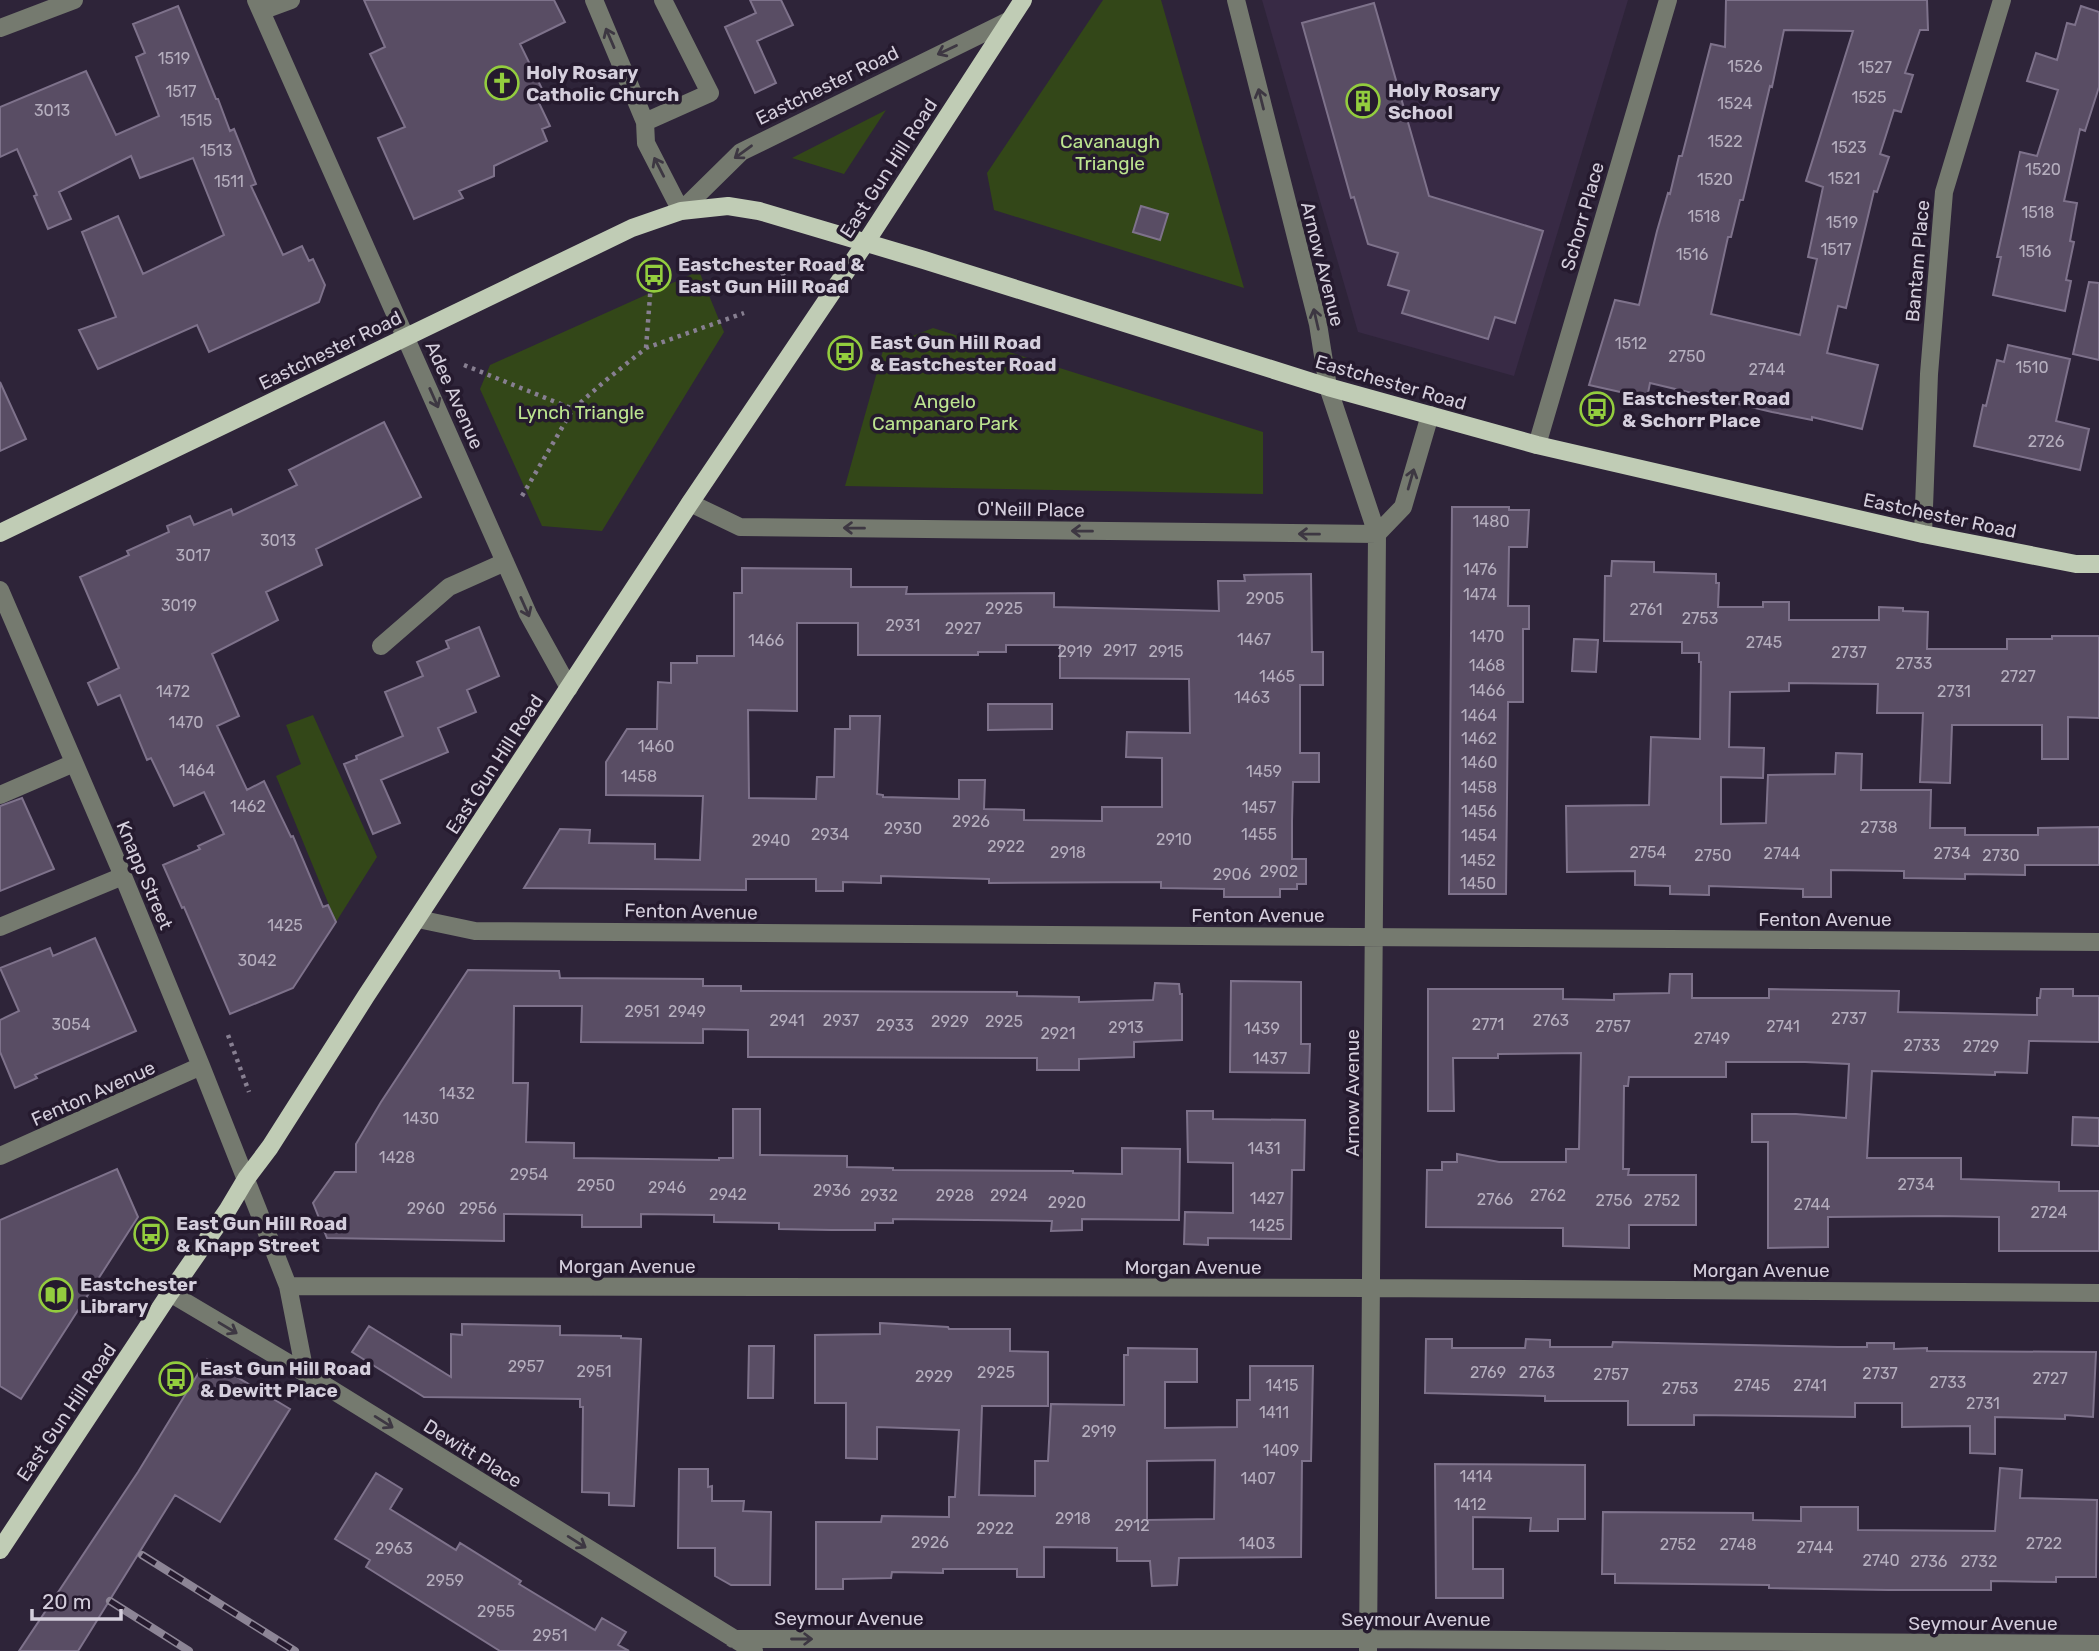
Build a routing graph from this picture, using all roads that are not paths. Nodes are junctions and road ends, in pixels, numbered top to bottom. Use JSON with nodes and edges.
{"nodes":[{"id":1,"x":74,"y":0,"type":"edge"},
{"id":2,"x":291,"y":0,"type":"edge"},
{"id":3,"x":594,"y":0,"type":"edge"},
{"id":4,"x":663,"y":0,"type":"edge"},
{"id":5,"x":1023,"y":0,"type":"edge"},
{"id":6,"x":1236,"y":0,"type":"edge"},
{"id":7,"x":1668,"y":0,"type":"edge"},
{"id":8,"x":2002,"y":0,"type":"edge"},
{"id":9,"x":259,"y":6,"type":"edge"},
{"id":10,"x":1008,"y":21,"type":"junction"},
{"id":11,"x":0,"y":29,"type":"edge"},
{"id":12,"x":645,"y":122,"type":"junction"},
{"id":13,"x":681,"y":211,"type":"junction"},
{"id":14,"x":866,"y":242,"type":"junction"},
{"id":15,"x":406,"y":336,"type":"junction"},
{"id":16,"x":1328,"y":387,"type":"junction"},
{"id":17,"x":1430,"y":415,"type":"junction"},
{"id":18,"x":1537,"y":445,"type":"junction"},
{"id":19,"x":690,"y":503,"type":"junction"},
{"id":20,"x":0,"y":533,"type":"edge"},
{"id":21,"x":1377,"y":534,"type":"junction"},
{"id":22,"x":1923,"y":534,"type":"junction"},
{"id":23,"x":505,"y":562,"type":"junction"},
{"id":24,"x":2099,"y":564,"type":"edge"},
{"id":25,"x":0,"y":590,"type":"edge"},
{"id":26,"x":381,"y":646,"type":"dead end"},
{"id":27,"x":569,"y":688,"type":"junction"},
{"id":28,"x":74,"y":763,"type":"junction"},
{"id":29,"x":0,"y":794,"type":"edge"},
{"id":30,"x":124,"y":876,"type":"junction"},
{"id":31,"x":418,"y":919,"type":"junction"},
{"id":32,"x":0,"y":927,"type":"edge"},
{"id":33,"x":1374,"y":937,"type":"junction"},
{"id":34,"x":2099,"y":942,"type":"edge"},
{"id":35,"x":201,"y":1066,"type":"junction"},
{"id":36,"x":0,"y":1156,"type":"edge"},
{"id":37,"x":246,"y":1179,"type":"junction"},
{"id":38,"x":288,"y":1286,"type":"junction"},
{"id":39,"x":1371,"y":1289,"type":"junction"},
{"id":40,"x":170,"y":1293,"type":"junction"},
{"id":41,"x":2099,"y":1293,"type":"edge"},
{"id":42,"x":305,"y":1373,"type":"junction"},
{"id":43,"x":0,"y":1550,"type":"edge"},
{"id":44,"x":733,"y":1639,"type":"junction"},
{"id":45,"x":2099,"y":1644,"type":"edge"},
{"id":46,"x":1368,"y":1645,"type":"edge"},
{"id":47,"x":754,"y":1651,"type":"edge"}],
"edges":[{"from":1,"to":11,"type":"street"},
{"from":2,"to":9,"type":"street"},
{"from":12,"to":3,"type":"street","one_way":true},
{"from":4,"to":12,"type":"street"},
{"from":5,"to":10,"type":"main road","name":"East Gun Hill Road"},
{"from":16,"to":6,"type":"street","name":"Arnow Avenue","one_way":true},
{"from":7,"to":18,"type":"street","name":"Schorr Place"},
{"from":8,"to":22,"type":"street","name":"Bantam Place"},
{"from":9,"to":15,"type":"street","name":"Adee Avenue"},
{"from":10,"to":13,"type":"street","name":"Eastchester Road","one_way":true},
{"from":10,"to":14,"type":"main road","name":"East Gun Hill Road"},
{"from":13,"to":12,"type":"street","one_way":true},
{"from":13,"to":14,"type":"main road","name":"Eastchester Road"},
{"from":13,"to":15,"type":"main road","name":"Eastchester Road"},
{"from":14,"to":16,"type":"main road","name":"Eastchester Road"},
{"from":14,"to":19,"type":"main road","name":"East Gun Hill Road"},
{"from":15,"to":20,"type":"main road","name":"Eastchester Road"},
{"from":15,"to":23,"type":"street","name":"Adee Avenue","one_way":true},
{"from":16,"to":17,"type":"main road","name":"Eastchester Road"},
{"from":16,"to":21,"type":"street","name":"Arnow Avenue"},
{"from":17,"to":18,"type":"main road","name":"Eastchester Road"},
{"from":21,"to":17,"type":"street","one_way":true},
{"from":18,"to":22,"type":"main road","name":"Eastchester Road"},
{"from":21,"to":19,"type":"street","name":"O'Neill Place","one_way":true},
{"from":19,"to":27,"type":"main road","name":"East Gun Hill Road"},
{"from":21,"to":33,"type":"street","name":"Arnow Avenue"},
{"from":22,"to":24,"type":"main road","name":"Eastchester Road"},
{"from":23,"to":26,"type":"street"},
{"from":23,"to":27,"type":"street","name":"Adee Avenue","one_way":true},
{"from":25,"to":28,"type":"street","name":"Knapp Street"},
{"from":27,"to":31,"type":"main road","name":"East Gun Hill Road"},
{"from":28,"to":29,"type":"street"},
{"from":28,"to":30,"type":"street","name":"Knapp Street"},
{"from":30,"to":32,"type":"street"},
{"from":30,"to":35,"type":"street","name":"Knapp Street"},
{"from":31,"to":33,"type":"street","name":"Fenton Avenue"},
{"from":31,"to":37,"type":"main road","name":"East Gun Hill Road"},
{"from":33,"to":34,"type":"street","name":"Fenton Avenue"},
{"from":33,"to":39,"type":"street","name":"Arnow Avenue"},
{"from":35,"to":36,"type":"street","name":"Fenton Avenue"},
{"from":35,"to":37,"type":"street","name":"Knapp Street"},
{"from":37,"to":38,"type":"street"},
{"from":37,"to":40,"type":"main road","name":"East Gun Hill Road"},
{"from":38,"to":39,"type":"street","name":"Morgan Avenue"},
{"from":38,"to":42,"type":"street"},
{"from":39,"to":41,"type":"street","name":"Morgan Avenue"},
{"from":39,"to":46,"type":"street","name":"Arnow Avenue"},
{"from":40,"to":42,"type":"street","name":"Dewitt Place","one_way":true},
{"from":40,"to":43,"type":"main road","name":"East Gun Hill Road"},
{"from":42,"to":44,"type":"street","name":"Dewitt Place","one_way":true},
{"from":44,"to":46,"type":"street","name":"Seymour Avenue","one_way":true},
{"from":44,"to":47,"type":"street","name":"Dewitt Place"},
{"from":45,"to":46,"type":"street","name":"Seymour Avenue"}]}
